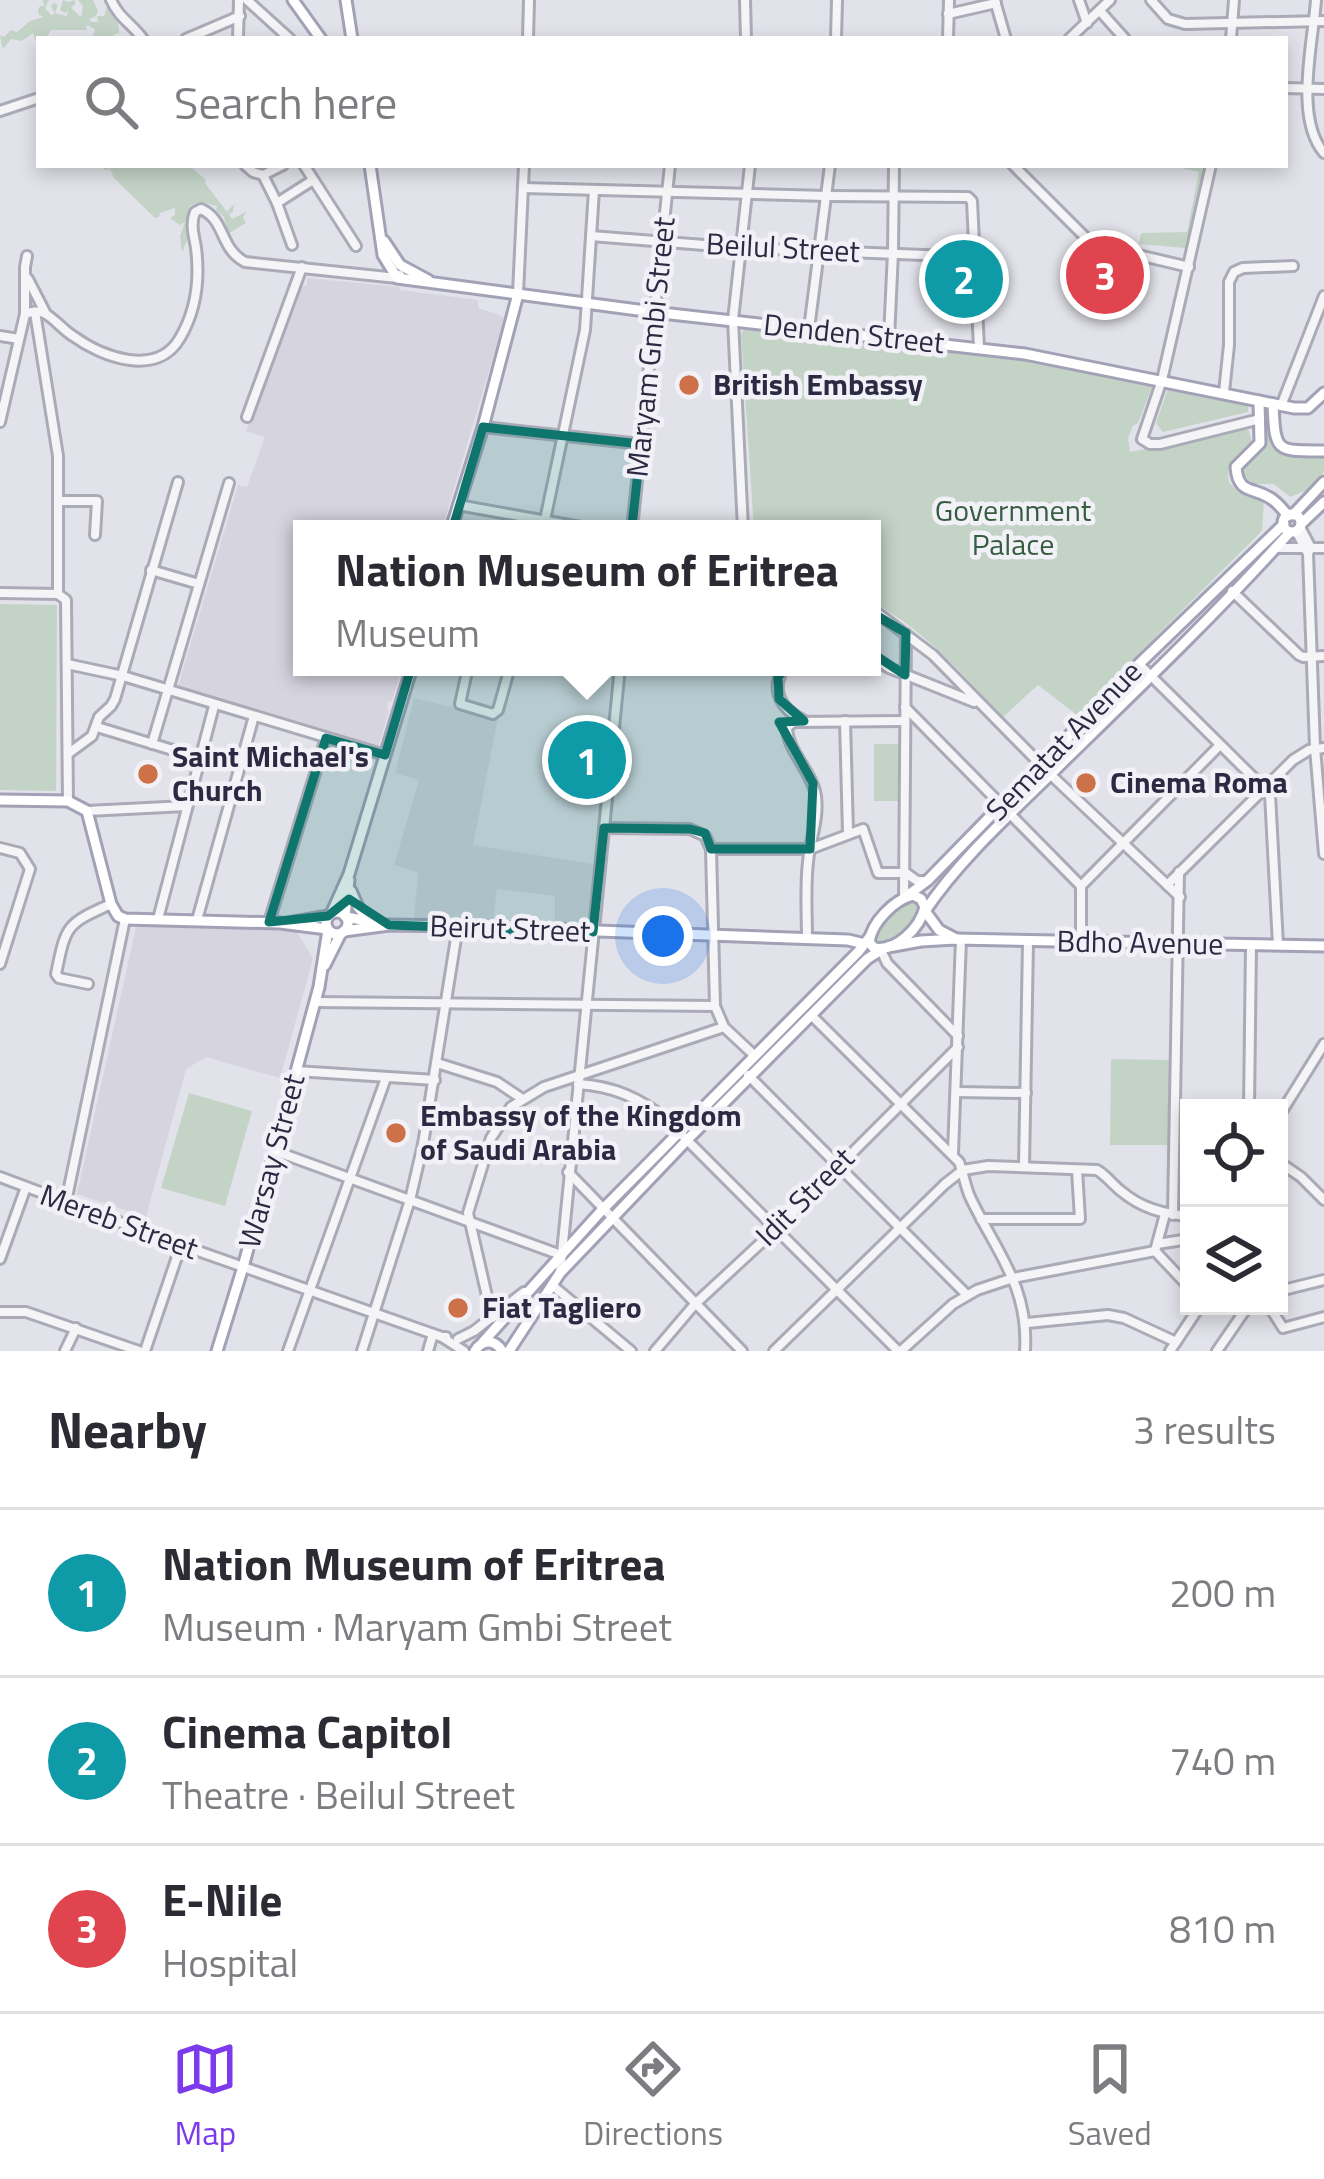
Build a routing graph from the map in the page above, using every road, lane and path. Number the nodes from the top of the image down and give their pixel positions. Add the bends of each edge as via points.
1 (111, 0) edge
2 (243, 0) edge
3 (293, 0) edge
4 (346, 0) edge
5 (529, 0) edge
6 (745, 0) edge
7 (837, 0) edge
8 (949, 0) edge
9 (1079, 0) edge
10 (1110, 0) edge
11 (1151, 0) edge
12 (1234, 0) edge
13 (1316, 0) edge
14 (995, 2) edge
15 (1100, 11) junction
16 (948, 14) junction
17 (239, 16) junction
18 (1319, 21) edge
19 (1087, 23) junction
20 (1232, 24) junction
21 (140, 36) edge
22 (193, 36) edge
23 (238, 36) edge
24 (286, 36) edge
25 (318, 36) edge
26 (352, 36) edge
27 (528, 36) edge
28 (746, 36) edge
29 (836, 36) edge
30 (948, 36) edge
31 (1005, 36) edge
32 (1073, 36) edge
33 (1122, 36) edge
34 (1231, 36) edge
35 (1288, 88) edge
36 (1307, 88) junction
37 (1324, 88) edge
38 (36, 99) edge
39 (0, 111) edge
40 (1324, 153) edge
41 (248, 168) edge
42 (278, 168) edge
43 (306, 168) edge
44 (370, 168) edge
45 (524, 168) edge
46 (670, 168) edge
47 (750, 168) edge
48 (830, 168) edge
49 (894, 168) edge
50 (1016, 168) edge
51 (1210, 168) edge
52 (263, 175) junction
53 (313, 180) junction
54 (524, 188) junction
55 (594, 190) junction
56 (668, 191) junction
57 (748, 194) junction
58 (827, 196) junction
59 (893, 198) junction
60 (277, 203) junction
61 (591, 236) junction
62 (661, 241) junction
63 (292, 244) dead end
64 (356, 246) dead end
65 (742, 248) junction
66 (820, 250) junction
67 (893, 252) junction
68 (27, 256) dead end
69 (976, 257) junction
70 (1293, 266) dead end
71 (25, 267) junction
72 (302, 267) junction
73 (1189, 267) junction
74 (395, 270) junction
75 (487, 290) junction
76 (518, 294) junction
77 (1324, 296) edge
78 (587, 304) junction
79 (653, 312) junction
80 (30, 313) junction
81 (47, 315) junction
82 (733, 320) junction
83 (512, 322) junction
84 (809, 329) junction
85 (0, 336) edge
86 (889, 338) junction
87 (19, 339) junction
88 (979, 348) junction
89 (1162, 380) junction
90 (1224, 392) junction
91 (1324, 393) edge
92 (3, 396) edge
93 (1259, 400) junction
94 (1277, 405) junction
95 (1308, 408) junction
96 (1324, 408) edge
97 (248, 417) dead end
98 (1260, 419) junction
99 (0, 422) edge
100 (483, 427) junction
101 (563, 435) junction
102 (641, 443) junction
103 (1324, 451) edge
104 (178, 482) dead end
105 (1324, 482) edge
106 (229, 483) dead end
107 (58, 502) junction
108 (1324, 502) edge
109 (458, 505) junction
110 (523, 516) junction
111 (454, 520) edge
112 (522, 520) edge
113 (537, 520) edge
114 (552, 520) edge
115 (633, 520) edge
116 (743, 520) edge
117 (1293, 524) junction
118 (95, 535) dead end
119 (1276, 548) junction
120 (1324, 548) edge
121 (1308, 550) junction
122 (151, 570) junction
123 (1224, 583) junction
124 (199, 584) junction
125 (0, 593) edge
126 (1233, 593) junction
127 (58, 594) junction
128 (881, 616) edge
129 (906, 633) junction
130 (1319, 656) edge
131 (881, 662) edge
132 (67, 664) junction
133 (1138, 664) junction
134 (905, 675) junction
135 (123, 676) junction
136 (409, 676) edge
137 (466, 676) edge
138 (507, 676) edge
139 (619, 676) edge
140 (779, 676) edge
141 (1151, 676) junction
142 (167, 691) junction
143 (980, 704) junction
144 (214, 705) junction
145 (904, 706) junction
146 (254, 716) junction
147 (804, 721) junction
148 (844, 721) junction
149 (904, 721) junction
150 (97, 728) junction
151 (326, 738) junction
152 (152, 744) junction
153 (1220, 745) junction
154 (1320, 748) edge
155 (68, 754) junction
156 (385, 755) junction
157 (199, 758) junction
158 (1042, 765) junction
159 (1051, 775) junction
160 (1267, 788) junction
161 (0, 800) edge
162 (68, 801) junction
163 (186, 806) junction
164 (1006, 810) junction
165 (87, 811) junction
166 (604, 828) junction
167 (848, 833) junction
168 (1123, 844) junction
169 (0, 848) edge
170 (711, 849) junction
171 (810, 849) junction
172 (1324, 854) edge
173 (1180, 872) junction
174 (906, 873) junction
175 (349, 880) junction
176 (927, 881) junction
177 (1167, 885) junction
178 (1081, 886) junction
179 (1180, 897) junction
180 (904, 898) junction
181 (111, 904) junction
182 (925, 911) junction
183 (330, 915) junction
184 (345, 917) junction
185 (125, 919) junction
186 (158, 919) junction
187 (197, 920) junction
188 (370, 921) junction
189 (268, 922) junction
190 (289, 923) junction
191 (389, 925) junction
192 (458, 926) junction
193 (327, 929) junction
194 (343, 932) junction
195 (592, 932) junction
196 (712, 936) junction
197 (807, 939) junction
198 (958, 939) junction
199 (1028, 942) junction
200 (1081, 942) junction
201 (875, 943) junction
202 (1179, 944) junction
203 (1251, 945) junction
204 (1278, 945) junction
205 (1324, 946) edge
206 (0, 964) edge
207 (323, 970) junction
208 (88, 984) dead end
209 (315, 1002) junction
210 (447, 1005) junction
211 (586, 1006) junction
212 (715, 1006) junction
213 (808, 1011) junction
214 (724, 1027) junction
215 (958, 1041) junction
216 (1324, 1044) edge
217 (755, 1056) junction
218 (1320, 1060) edge
219 (437, 1064) junction
220 (296, 1071) junction
221 (746, 1073) junction
222 (386, 1078) junction
223 (434, 1080) junction
224 (578, 1080) junction
225 (956, 1092) junction
226 (1026, 1093) junction
227 (521, 1098) junction
228 (1249, 1099) edge
229 (899, 1103) junction
230 (1288, 1104) edge
231 (683, 1135) junction
232 (1174, 1149) junction
233 (1180, 1149) edge
234 (275, 1151) junction
235 (953, 1155) junction
236 (837, 1165) junction
237 (1024, 1167) junction
238 (1288, 1168) edge
239 (963, 1170) junction
240 (1077, 1170) junction
241 (568, 1172) junction
242 (0, 1177) edge
243 (351, 1177) junction
244 (26, 1187) junction
245 (410, 1200) junction
246 (1324, 1200) edge
247 (66, 1202) junction
248 (602, 1210) junction
249 (1169, 1215) junction
250 (1180, 1216) edge
251 (612, 1219) junction
252 (981, 1219) junction
253 (468, 1222) junction
254 (902, 1227) junction
255 (777, 1228) junction
256 (1180, 1241) edge
257 (181, 1245) junction
258 (1156, 1247) junction
259 (561, 1256) junction
260 (0, 1259) edge
261 (243, 1267) junction
262 (560, 1273) junction
263 (1180, 1276) edge
264 (1013, 1278) junction
265 (1324, 1280) edge
266 (534, 1284) junction
267 (552, 1285) junction
268 (1288, 1289) edge
269 (310, 1290) junction
270 (838, 1290) junction
271 (967, 1295) junction
272 (695, 1304) junction
273 (0, 1312) edge
274 (375, 1312) junction
275 (1194, 1315) edge
276 (1242, 1315) edge
277 (1275, 1315) edge
278 (1324, 1317) edge
279 (492, 1318) junction
280 (1027, 1323) junction
281 (76, 1328) junction
282 (438, 1335) junction
283 (458, 1339) junction
284 (479, 1347) edge
285 (1173, 1347) edge
286 (64, 1351) edge
287 (142, 1351) edge
288 (217, 1351) edge
289 (288, 1351) edge
290 (362, 1351) edge
291 (428, 1351) edge
292 (464, 1351) edge
293 (506, 1351) edge
294 (632, 1351) edge
295 (656, 1351) edge
296 (742, 1351) edge
297 (774, 1351) edge
298 (899, 1351) edge
299 (1025, 1351) edge
300 (1217, 1351) edge

1 - 21 street
2 - 17 street
2 - 24 street
3 - 25 main road
4 - 26 main road
5 - 27 street
6 - 28 street
7 - 29 street
8 - 16 street
9 - 19 street
10 - 15 street
11 - 20 street via 1176,23
12 - 20 street
13 - 18 street
14 - 16 street
14 - 31 street
15 - 19 street
15 - 33 street
16 - 30 street
17 - 22 street
17 - 23 street
18 - 20 street
18 - 36 street
19 - 32 street
20 - 34 street
35 - 36 street
36 - 37 street
36 - 40 street via 1314,140
38 - 39 street
41 - 52 street
42 - 52 street
43 - 53 street
44 - 74 main road
45 - 54 street
46 - 56 street, Maryam Gmbi Street
47 - 57 street
48 - 58 street
49 - 59 street
50 - 73 street via 1092,244
51 - 73 street
52 - 60 street
53 - 60 street
53 - 64 street
54 - 55 street
54 - 76 street
55 - 56 street
55 - 61 street
56 - 57 street
56 - 62 street, Maryam Gmbi Street
57 - 58 street
57 - 65 street
58 - 59 street
58 - 66 street
59 - 67 street
59 - 69 street via 970,198
60 - 63 street
61 - 62 street, Beilul Street
61 - 78 street
62 - 65 street, Beilul Street
62 - 79 street, Maryam Gmbi Street
65 - 66 street, Beilul Street
65 - 82 street
66 - 67 street, Beilul Street
66 - 84 street
67 - 69 street, Beilul Street
67 - 86 street
68 - 71 street
69 - 88 street
70 - 90 street via 1234,272
71 - 80 street
71 - 81 street
72 - 74 street, Denden Street
72 - 81 street, Denden Street via 237,258 214,216 198,210 195,304 172,350 151,360 110,356
72 - 97 street
73 - 89 street
74 - 75 main road, Denden Street
75 - 76 main road, Denden Street
75 - 83 main road
76 - 78 main road, Denden Street
76 - 83 main road
77 - 94 street
78 - 79 main road, Denden Street
78 - 101 street
79 - 82 main road, Denden Street
79 - 102 street, Maryam Gmbi Street
80 - 81 street, Denden Street
80 - 87 street
80 - 107 street via 58,456
82 - 84 main road, Denden Street
82 - 116 street
83 - 100 main road
84 - 86 main road, Denden Street
85 - 87 street
86 - 88 main road, Denden Street
87 - 92 street
88 - 89 main road, Denden Street
89 - 90 main road, Denden Street
89 - 98 street via 1144,442
90 - 93 main road, Denden Street
91 - 95 main road
92 - 99 street
93 - 94 main road, Denden Street
93 - 98 main road
94 - 95 main road, Denden Street
94 - 103 main road via 1280,446
95 - 96 street
98 - 117 main road via 1260,443 1236,467 1237,478 1276,502
100 - 101 street
100 - 109 main road
101 - 102 street
101 - 114 street
102 - 115 street, Maryam Gmbi Street
104 - 122 street
105 - 117 main road, Sematat Avenue
106 - 124 street
107 - 118 street via 97,501
107 - 127 street
108 - 117 main road, Sematat Avenue
109 - 110 street
109 - 111 main road
110 - 112 street
110 - 113 street
117 - 119 main road, Sematat Avenue
117 - 121 street
117 - 123 main road, Sematat Avenue
119 - 121 street
119 - 126 main road, Sematat Avenue
120 - 121 street
121 - 130 street
122 - 124 street
122 - 135 street
123 - 126 street
123 - 133 main road, Sematat Avenue
124 - 142 street
125 - 127 street
126 - 130 street via 1299,655
126 - 141 main road, Sematat Avenue
127 - 132 street via 66,601
128 - 129 street
129 - 134 street
129 - 143 street
130 - 154 street
131 - 134 street
132 - 135 street
132 - 155 street
133 - 141 street
133 - 158 main road, Sematat Avenue
134 - 143 street
134 - 145 street
135 - 142 street
135 - 150 street
136 - 156 main road
137 - 138 street via 460,704 493,714
139 - 166 street
140 - 147 street via 779,699
141 - 153 street
141 - 159 main road, Sematat Avenue
142 - 144 street
142 - 152 street
143 - 158 street
144 - 146 street
144 - 157 street
145 - 149 street
145 - 164 street
146 - 151 street
146 - 187 street
147 - 148 street
147 - 171 street via 786,731 816,799
148 - 149 street
148 - 167 street
149 - 174 street
150 - 152 street
150 - 155 street
151 - 156 street
151 - 189 street
152 - 157 street
153 - 160 street
153 - 168 street
154 - 160 street via 1302,753
154 - 172 street
155 - 162 street
156 - 175 main road
157 - 163 street
158 - 159 street
158 - 164 main road, Sematat Avenue
159 - 164 main road, Sematat Avenue
159 - 168 street
160 - 173 street
160 - 204 street
161 - 162 main road
162 - 165 main road
163 - 165 street
163 - 186 street
164 - 176 main road, Sematat Avenue
164 - 178 street
164 - 182 main road, Sematat Avenue
165 - 181 main road
166 - 170 street via 690,829
166 - 195 street
167 - 171 street
167 - 174 street via 866,832 878,873
168 - 177 street
168 - 178 street
169 - 206 street via 20,853 30,869
170 - 171 street
170 - 196 street
171 - 197 street
173 - 177 street
173 - 179 street
174 - 176 street
174 - 180 street
175 - 183 main road
175 - 184 main road
175 - 188 main road
176 - 180 main road, Sematat Avenue
177 - 179 street
178 - 200 street
179 - 202 street
180 - 182 main road via 920,898
180 - 201 main road, Sematat Avenue via 884,915
181 - 185 main road
181 - 208 street via 66,934 56,974
182 - 198 main road
182 - 201 main road, Sematat Avenue via 909,934
183 - 184 main road
183 - 190 main road
183 - 193 main road
184 - 188 main road
184 - 194 main road
185 - 186 main road
185 - 247 street
186 - 187 main road
187 - 189 main road
188 - 191 main road
189 - 190 main road
190 - 193 main road
191 - 192 main road, Beirut Street
191 - 194 main road
192 - 195 main road, Beirut Street
192 - 210 street
193 - 194 main road
193 - 207 main road, Warsay Street
194 - 207 main road, Warsay Street
195 - 196 main road, Beirut Street
195 - 211 street
196 - 197 main road, Beirut Street
196 - 212 street
197 - 201 main road, Beirut Street
198 - 199 main road, Bdho Avenue
198 - 201 main road, Bdho Avenue
198 - 215 street
199 - 200 main road, Bdho Avenue
199 - 226 street
200 - 202 main road, Bdho Avenue
201 - 213 main road
201 - 213 main road
201 - 215 street
202 - 203 main road, Bdho Avenue
202 - 232 street
203 - 204 main road, Bdho Avenue
203 - 228 street
204 - 205 main road, Bdho Avenue
207 - 209 main road, Warsay Street
209 - 210 street
209 - 220 main road, Warsay Street
210 - 211 street
210 - 219 street
211 - 212 street
211 - 224 street
212 - 214 street
213 - 217 main road
213 - 221 main road
213 - 229 street
214 - 217 street
214 - 224 street
215 - 225 street
215 - 229 street, Idit Street
216 - 218 street
217 - 221 main road
218 - 230 street
219 - 223 street
219 - 227 street
220 - 222 street
220 - 234 main road, Warsay Street
221 - 231 main road
221 - 236 street
222 - 223 street
222 - 243 street
223 - 245 street
224 - 227 street
224 - 231 street via 638,1099
224 - 241 street
225 - 226 street
225 - 235 street
226 - 237 street
227 - 253 street via 491,1138
229 - 235 street
229 - 236 street, Idit Street
231 - 248 main road
231 - 251 main road
231 - 255 street
232 - 233 street
232 - 249 street
234 - 243 street
234 - 261 main road, Warsay Street
235 - 239 street
236 - 254 street
236 - 255 street, Idit Street
237 - 239 street
237 - 240 street
238 - 246 street
239 - 252 street
239 - 254 street
240 - 249 street via 1097,1170 1133,1201
240 - 252 street via 1080,1219
241 - 248 street
241 - 259 street
242 - 244 street, Mereb Street
243 - 245 street
243 - 269 street
244 - 247 street, Mereb Street
244 - 260 street
245 - 253 street
245 - 274 street
247 - 257 street, Mereb Street
248 - 251 street
248 - 259 main road
249 - 250 street
249 - 258 street
251 - 262 main road
251 - 272 street
252 - 264 street
253 - 259 street
253 - 279 street
254 - 270 street
254 - 271 street
255 - 270 street
255 - 272 street, Idit Street
256 - 258 street
257 - 261 street, Mereb Street
257 - 287 street
258 - 263 street
258 - 264 street
259 - 262 street
259 - 266 main road
261 - 269 street, Mereb Street
261 - 288 main road, Warsay Street
262 - 267 main road
264 - 271 street
264 - 280 street
265 - 268 street
266 - 279 street
266 - 284 main road
267 - 293 main road
267 - 294 street
269 - 274 street, Mereb Street
269 - 289 street
270 - 297 street
270 - 298 street
271 - 298 street
272 - 295 street, Idit Street
272 - 296 street
273 - 281 street
274 - 282 street, Mereb Street
274 - 290 street
275 - 285 street
276 - 300 street
277 - 278 street via 1283,1328
279 - 283 street
280 - 285 street via 1124,1318
280 - 299 street
281 - 286 street
281 - 287 street
282 - 283 street
282 - 291 street
282 - 292 street
283 - 284 street
284 - 293 main road via 493,1342

